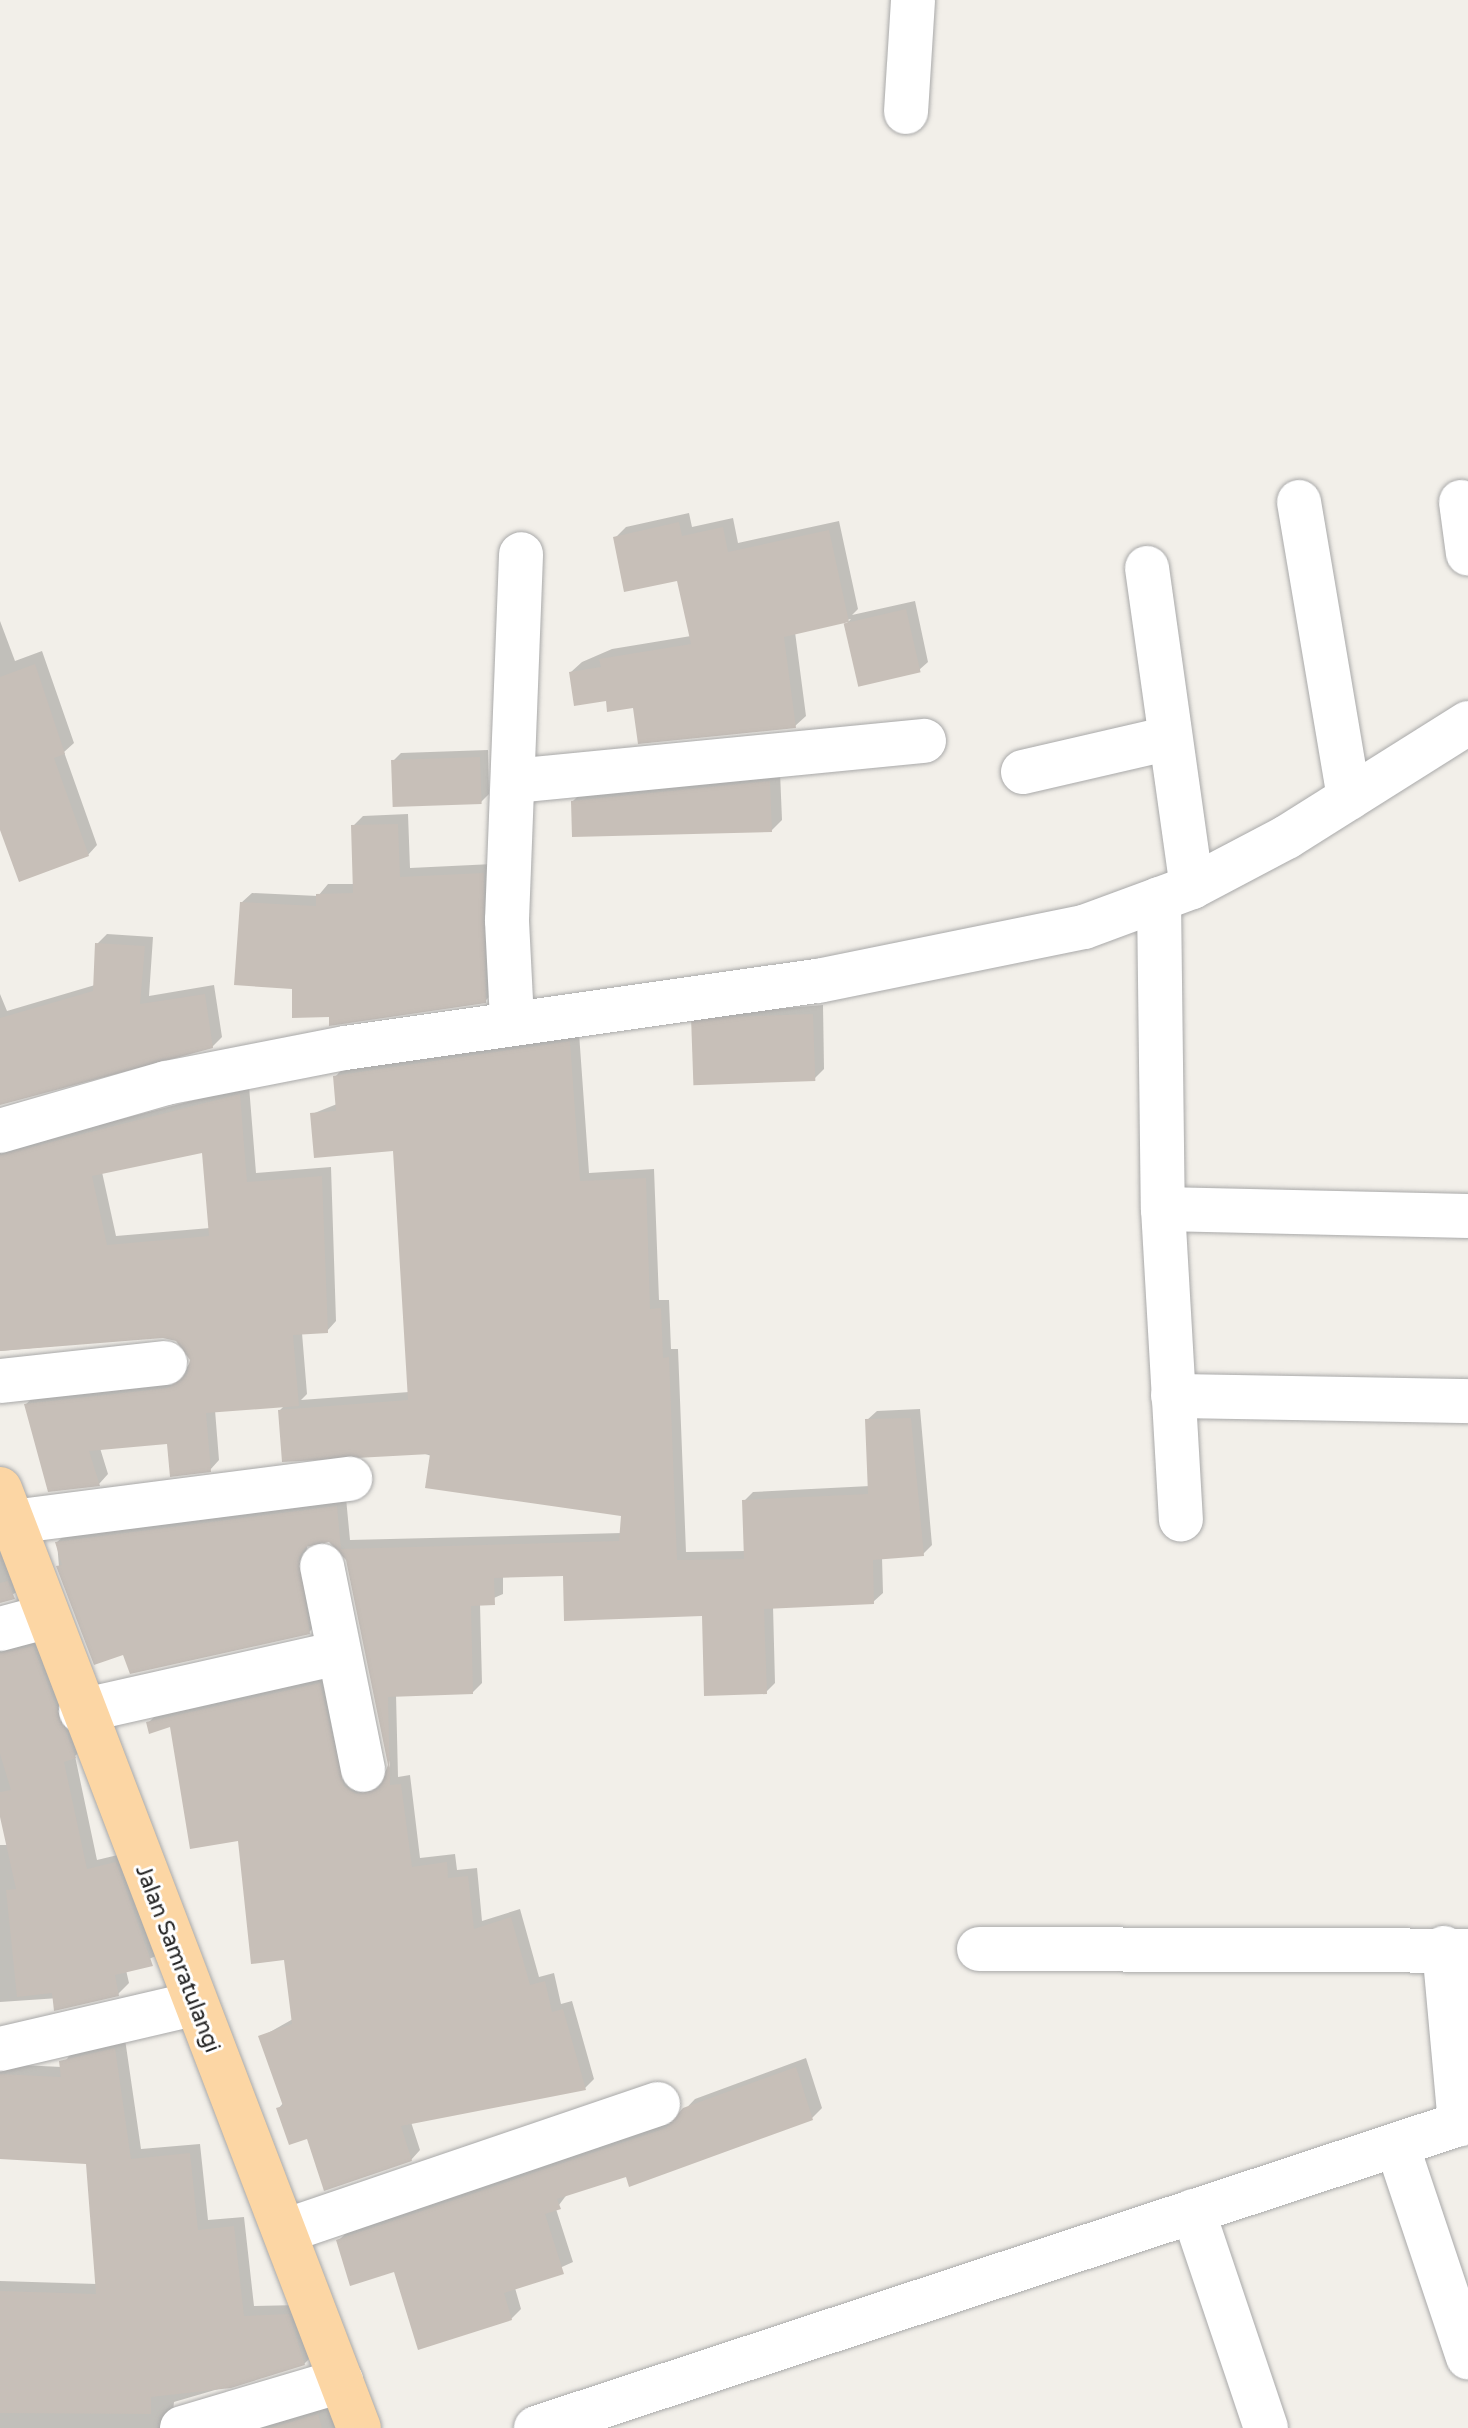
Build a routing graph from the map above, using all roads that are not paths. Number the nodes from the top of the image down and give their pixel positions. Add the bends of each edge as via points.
1 (913, 0) edge
2 (906, 112) dead end
3 (1299, 502) dead end
4 (1461, 502) dead end
5 (521, 554) dead end
6 (1468, 554) edge
7 (1147, 568) dead end
8 (1468, 723) edge
9 (1170, 738) junction
10 (924, 741) dead end
11 (1023, 772) dead end
12 (514, 781) junction
13 (1349, 798) junction
14 (1175, 893) junction
15 (512, 1020) junction
16 (0, 1131) edge
17 (1163, 1209) junction
18 (1468, 1216) edge
19 (165, 1363) dead end
20 (0, 1381) edge
21 (1173, 1396) junction
22 (1468, 1401) edge
23 (350, 1479) dead end
24 (6, 1505) edge
25 (1181, 1519) dead end
26 (322, 1566) dead end
27 (45, 1617) junction
28 (0, 1629) edge
29 (339, 1653) junction
30 (81, 1711) junction
31 (363, 1770) dead end
32 (979, 1949) dead end
33 (1456, 1950) edge
34 (193, 2004) junction
35 (0, 2049) edge
36 (658, 2104) dead end
37 (1464, 2122) edge
38 (1397, 2145) junction
39 (1193, 2211) junction
40 (285, 2231) junction
41 (1468, 2357) edge
42 (341, 2381) junction
43 (182, 2428) edge
44 (359, 2428) edge
45 (536, 2428) edge
46 (1266, 2428) edge

1 - 2 street
3 - 13 street
4 - 6 street
5 - 12 street
7 - 9 street
8 - 13 street
9 - 11 street
9 - 14 street
10 - 12 street
12 - 15 street via 507,920
13 - 14 street
14 - 15 street via 1022,942 818,981
14 - 17 street
15 - 16 street via 166,1083
17 - 18 street
17 - 21 street
19 - 20 street
21 - 22 street
21 - 25 street
23 - 24 street
24 - 27 main road, Jalan Samratulangi
26 - 29 street
27 - 28 street
27 - 30 main road, Jalan Samratulangi
29 - 30 street
29 - 31 street
30 - 34 main road, Jalan Samratulangi
32 - 33 street
33 - 37 street
34 - 35 street
34 - 40 main road, Jalan Samratulangi
36 - 40 street
37 - 38 street
38 - 39 street
38 - 41 street
39 - 45 street
39 - 46 street
40 - 42 main road, Jalan Samratulangi
42 - 43 street
42 - 44 main road, Jalan Samratulangi

